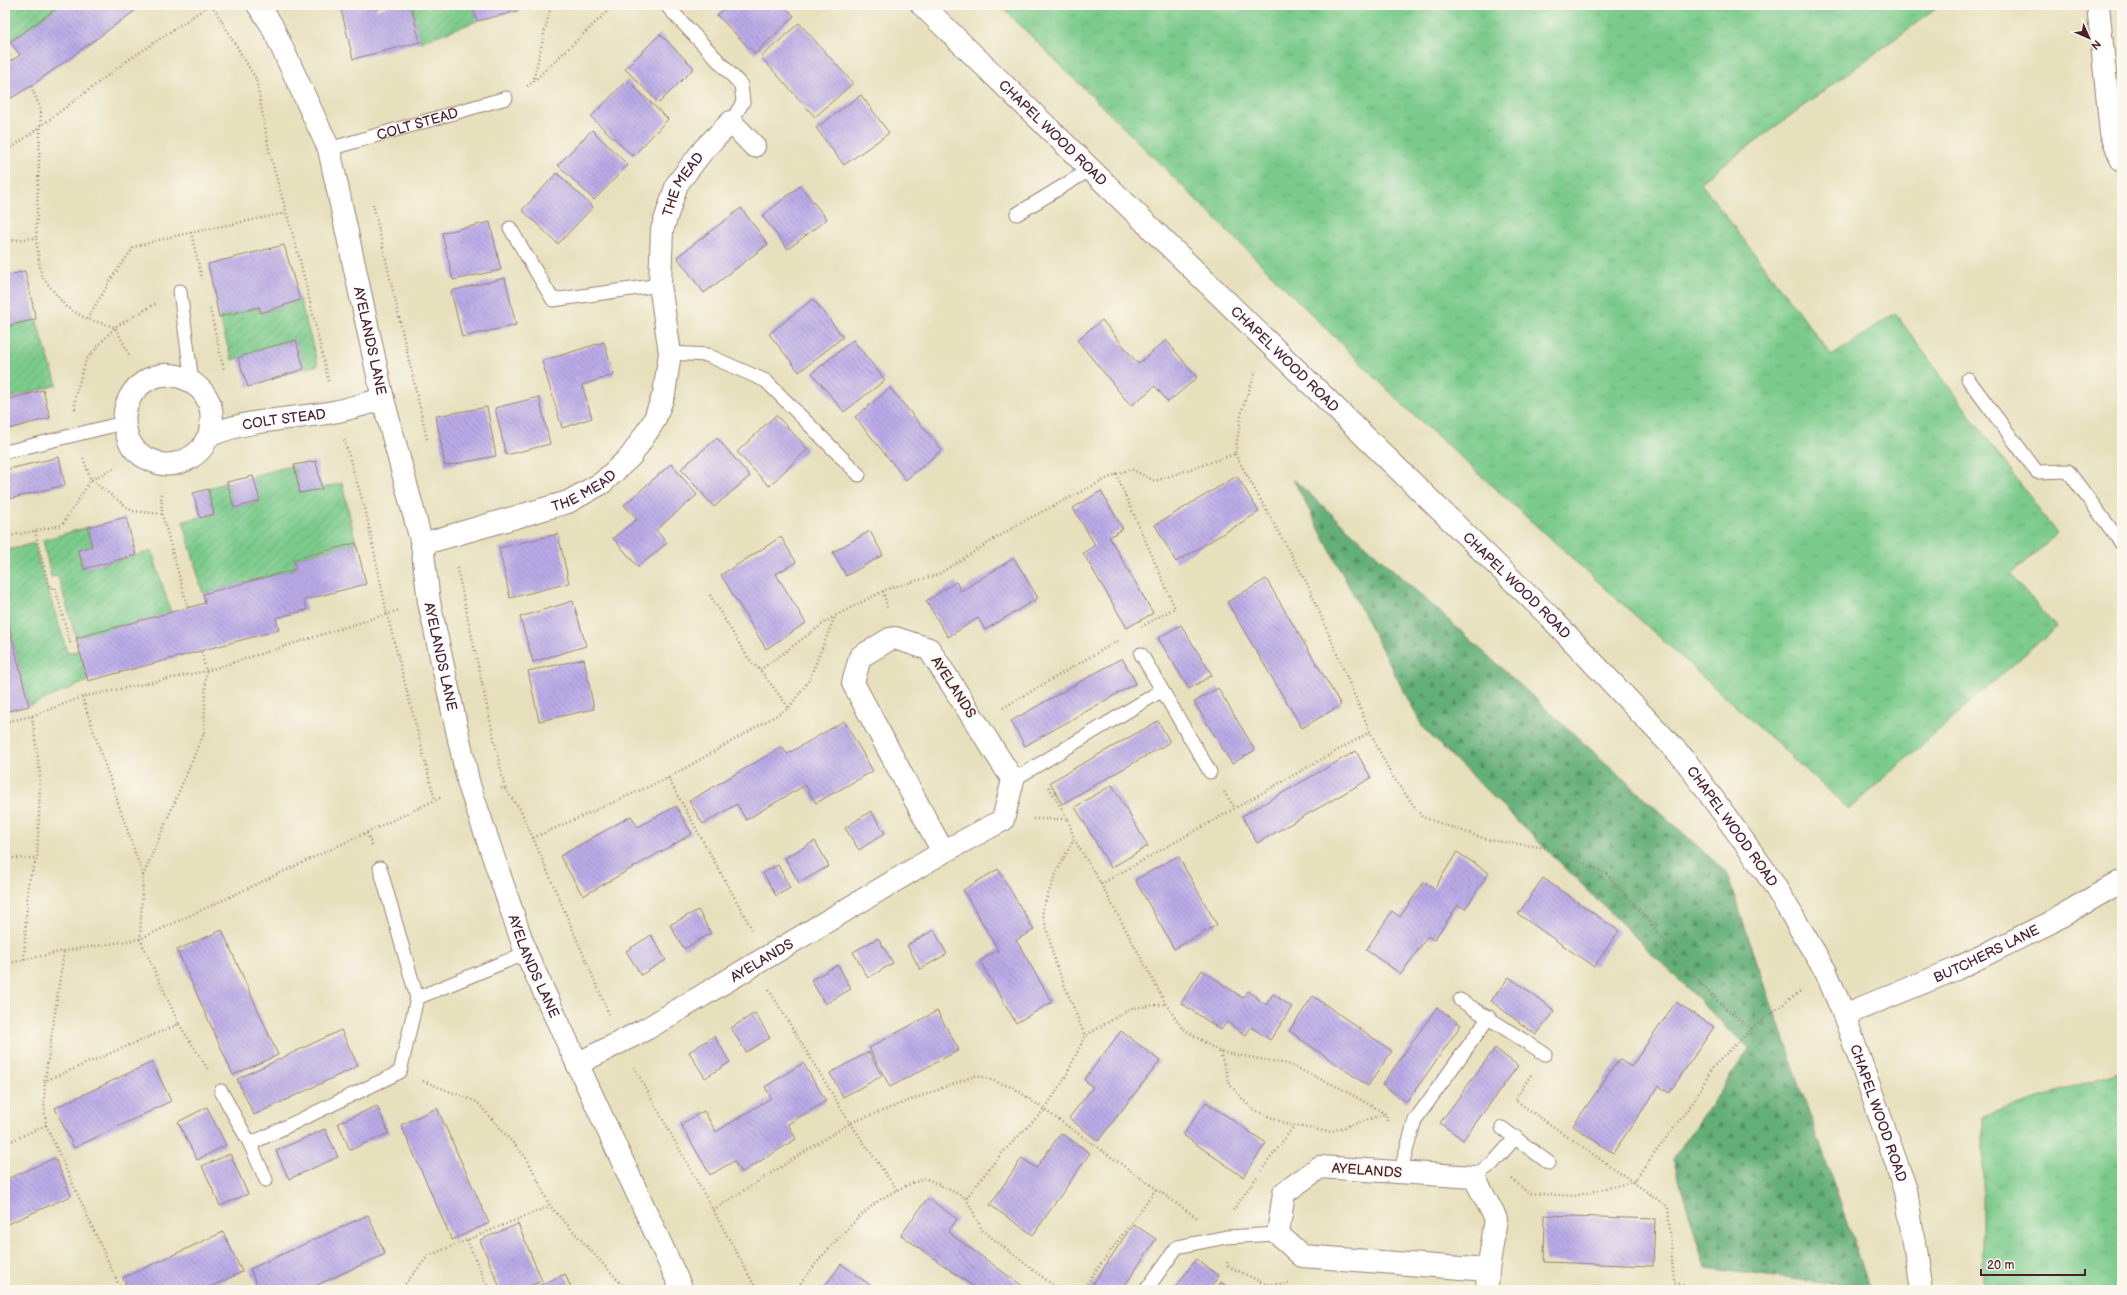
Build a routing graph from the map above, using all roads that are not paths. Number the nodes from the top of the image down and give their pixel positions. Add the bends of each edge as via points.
1 (258, 5) edge
2 (666, 5) edge
3 (922, 5) edge
4 (2098, 5) edge
5 (506, 98) road end
6 (731, 122) junction
7 (754, 146) dead end
8 (329, 149) junction
9 (2122, 161) edge
10 (1091, 169) junction
11 (1017, 214) dead end
12 (510, 228) dead end
13 (660, 285) junction
14 (180, 291) dead end
15 (670, 353) junction
16 (1968, 379) dead end
17 (192, 382) junction
18 (383, 399) junction
19 (123, 423) junction
20 (209, 436) junction
21 (5, 452) edge
22 (860, 476) dead end
23 (422, 544) junction
24 (2122, 544) edge
25 (1141, 654) dead end
26 (1161, 691) junction
27 (1210, 772) dead end
28 (1013, 780) junction
29 (943, 852) junction
30 (380, 868) dead end
31 (2122, 881) edge
32 (526, 953) junction
33 (417, 998) junction
34 (1460, 1000) dead end
35 (1844, 1014) junction
36 (1489, 1016) junction
37 (1545, 1054) road end
38 (577, 1064) junction
39 (222, 1091) road end
40 (1502, 1128) dead end
41 (1516, 1137) junction
42 (250, 1144) junction
43 (1549, 1163) dead end
44 (1400, 1172) junction
45 (1474, 1177) junction
46 (266, 1180) dead end
47 (1278, 1234) junction
48 (1487, 1280) edge
49 (682, 1290) edge
50 (1146, 1290) edge
51 (1921, 1290) edge

1 - 8 street, AYELANDS LANE via 271,24
2 - 6 lane, THE MEAD via 741,85 743,102
3 - 10 street, CHAPEL WOOD ROAD
4 - 9 street via 2111,133
5 - 8 lane, COLT STEAD
6 - 7 street
6 - 13 street, THE MEAD via 705,148 677,184 662,230
8 - 18 street, AYELANDS LANE
10 - 11 lane
10 - 35 street, CHAPEL WOOD ROAD via 1549,616 1685,760 1770,878 1826,972
12 - 13 lane via 553,300
13 - 15 street, THE MEAD
14 - 17 lane
15 - 22 lane via 707,355 766,381
15 - 23 street, THE MEAD via 664,394 654,421 631,456 602,483 568,502
16 - 24 lane via 2037,472 2068,471
17 - 19 street via 173,375 158,375 143,382 132,392 124,408
17 - 20 street via 204,392 211,406 213,422
18 - 20 street, COLT STEAD via 335,412 238,426
18 - 23 street, AYELANDS LANE
19 - 20 street via 129,443 149,459 174,464 189,459 201,449
19 - 21 lane
23 - 32 street, AYELANDS LANE via 429,602 469,785
25 - 26 lane
26 - 27 lane
26 - 28 lane
28 - 29 street, AYELANDS via 1002,820
28 - 29 street, AYELANDS via 929,649 895,638 860,657 853,683
29 - 38 street, AYELANDS via 648,1028
30 - 33 lane
31 - 35 street, BUTCHERS LANE via 2049,923 1956,970
32 - 33 lane
32 - 38 street, AYELANDS LANE
33 - 42 lane via 400,1072
34 - 36 lane
35 - 51 street, CHAPEL WOOD ROAD via 1906,1190
36 - 37 lane
36 - 44 lane via 1415,1120
38 - 49 street, AYELANDS LANE
39 - 42 lane
40 - 41 lane
41 - 43 lane
41 - 45 lane via 1493,1163
42 - 46 lane
44 - 45 street, AYELANDS
44 - 47 street, AYELANDS via 1320,1166 1284,1193
45 - 48 street via 1496,1219
47 - 48 street via 1302,1256
47 - 50 lane via 1222,1238 1177,1247

